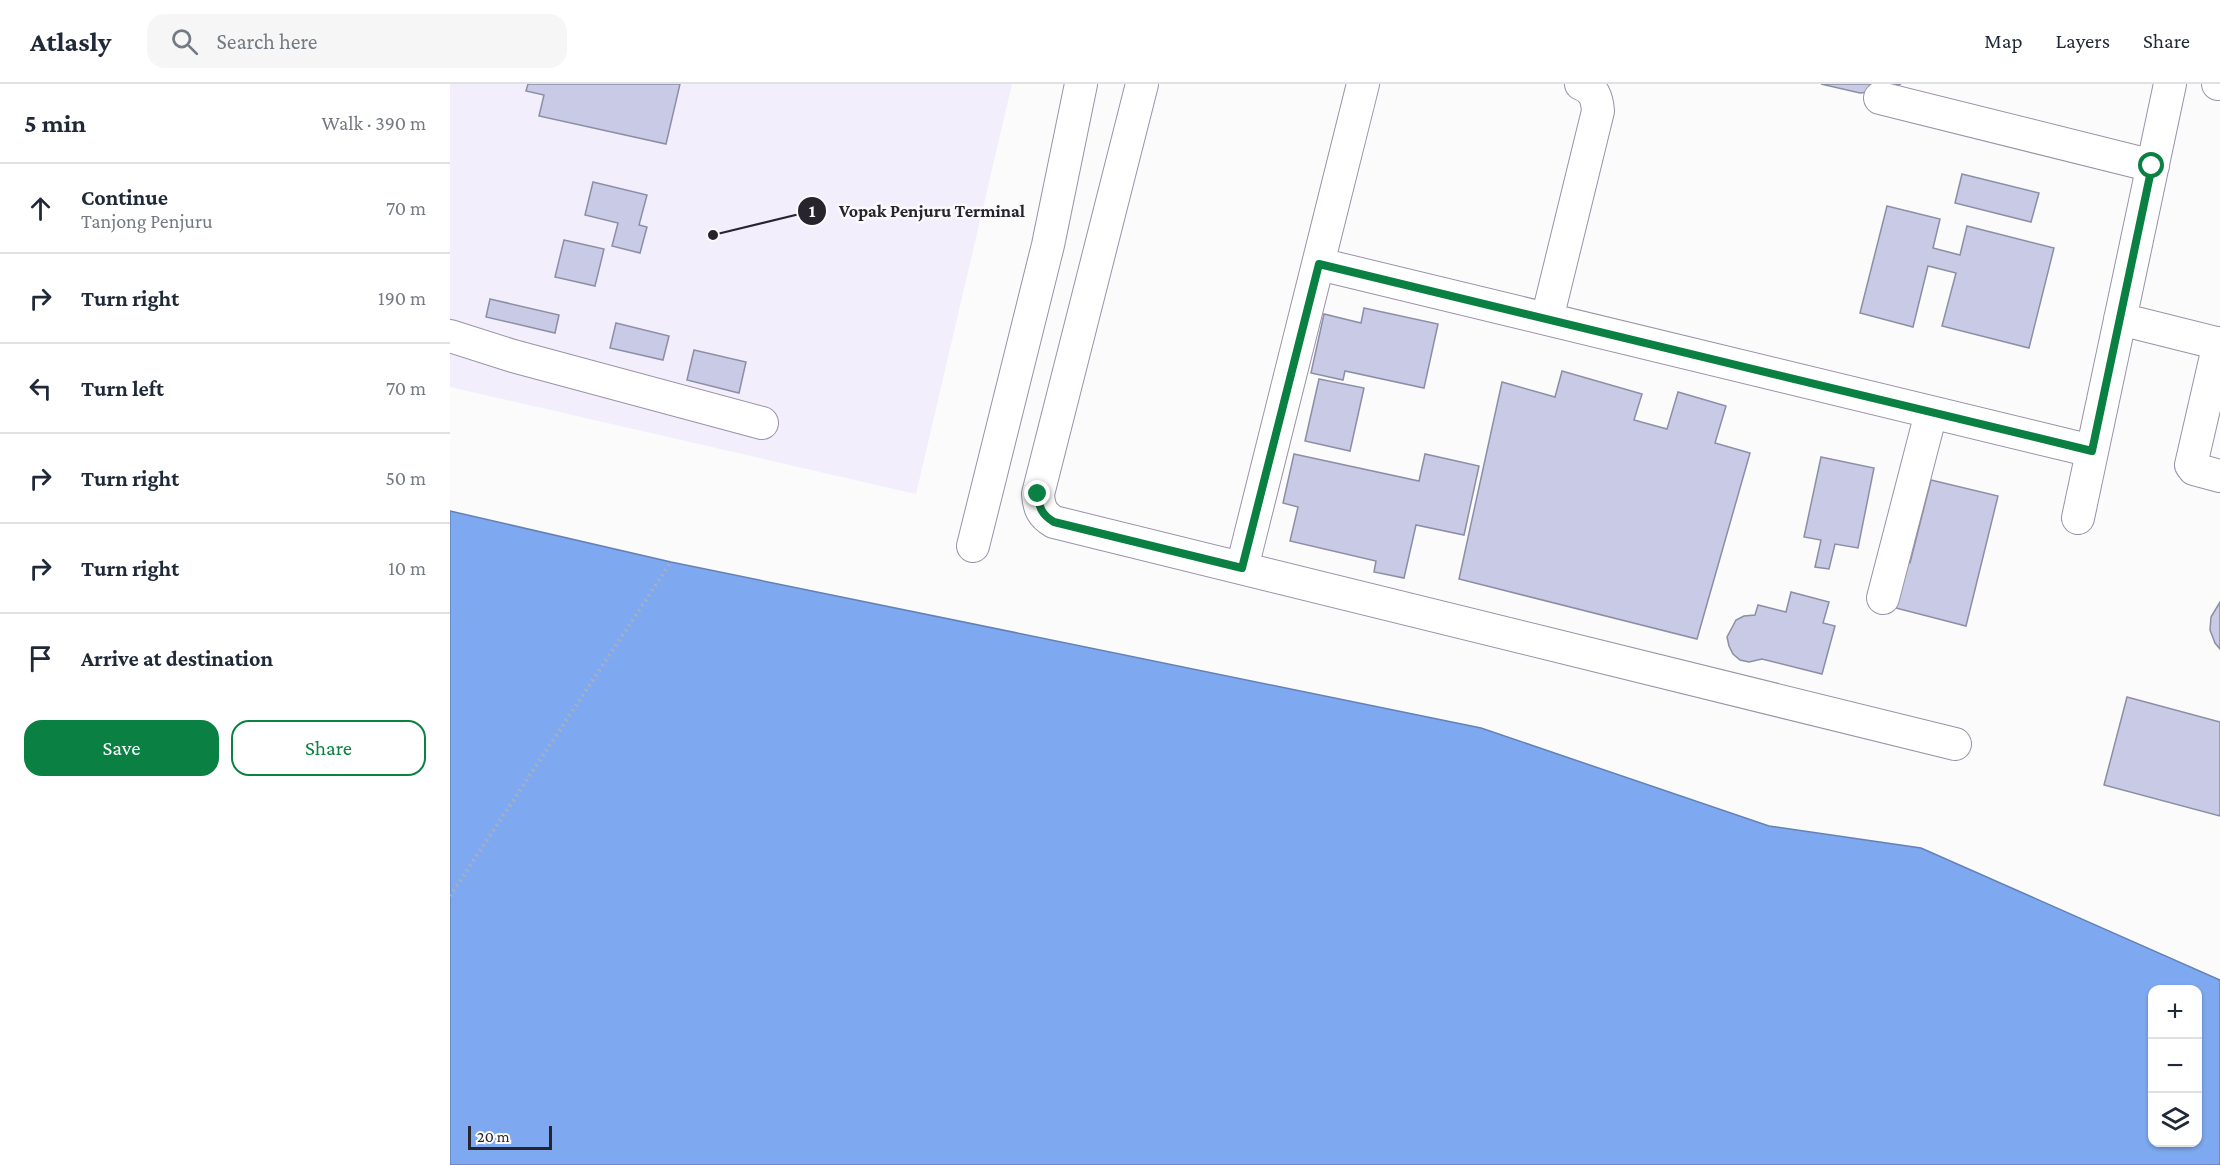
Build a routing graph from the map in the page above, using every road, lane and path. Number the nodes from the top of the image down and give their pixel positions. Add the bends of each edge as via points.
1 (1081, 84) edge
2 (1142, 84) edge
3 (1363, 84) edge
4 (1581, 84) edge
5 (2170, 84) edge
6 (1880, 98) dead end
7 (2152, 166) junction
8 (1319, 264) junction
9 (1547, 319) junction
10 (2120, 319) junction
11 (450, 336) edge
12 (2219, 344) edge
13 (2214, 389) edge
14 (1931, 413) junction
15 (762, 423) dead end
16 (2092, 451) junction
17 (2220, 476) edge
18 (2078, 518) dead end
19 (974, 546) dead end
20 (671, 562) dead end
21 (1242, 568) junction
22 (1883, 598) dead end
23 (1955, 744) dead end
24 (450, 896) edge

1 - 19 street via 1048,245
2 - 21 street via 1038,494 1039,507 1054,522
3 - 8 street
4 - 9 street via 1589,87 1597,98 1598,111
5 - 7 street
6 - 7 street
7 - 10 street
8 - 9 street
8 - 21 street
9 - 14 street
10 - 12 street
10 - 16 street
11 - 15 street
12 - 13 street
13 - 17 street via 2191,465 2193,469
14 - 16 street
14 - 22 street
16 - 18 street
20 - 24 path
21 - 23 street

